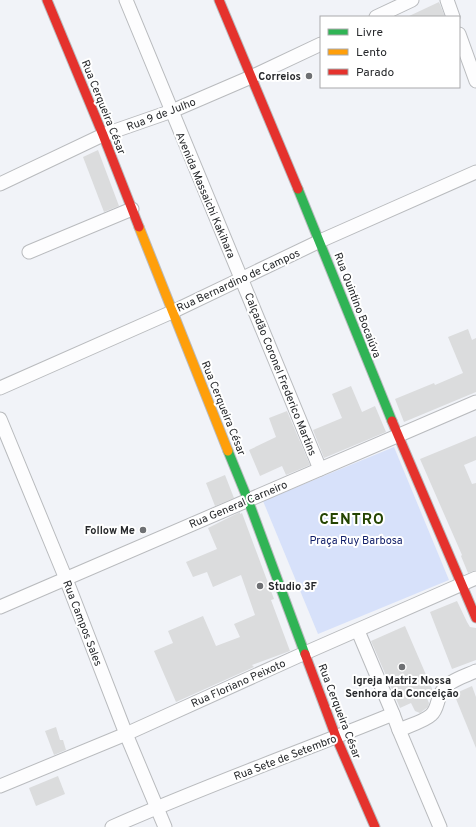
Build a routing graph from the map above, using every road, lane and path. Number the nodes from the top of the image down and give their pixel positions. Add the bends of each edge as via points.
1 (47, 0) edge
2 (126, 0) edge
3 (219, 0) edge
4 (412, 0) edge
5 (447, 0) edge
6 (378, 16) edge
7 (453, 16) edge
8 (460, 37) edge
9 (320, 44) edge
10 (251, 77) junction
11 (476, 81) edge
12 (172, 111) junction
13 (103, 135) junction
14 (476, 172) edge
15 (0, 184) edge
16 (132, 210) junction
17 (320, 241) junction
18 (29, 252) dead end
19 (241, 278) junction
20 (172, 312) junction
21 (0, 388) edge
22 (476, 402) edge
23 (0, 419) edge
24 (398, 435) junction
25 (320, 469) junction
26 (248, 500) junction
27 (476, 578) edge
28 (66, 579) junction
29 (461, 584) junction
30 (0, 607) edge
31 (476, 618) edge
32 (358, 631) junction
33 (305, 653) junction
34 (476, 671) edge
35 (393, 714) junction
36 (399, 730) junction
37 (126, 734) junction
38 (336, 737) junction
39 (0, 786) edge
40 (157, 807) junction
41 (112, 827) edge
42 (165, 827) edge
43 (375, 827) edge
44 (440, 827) edge

1 - 13 street, Rua Cerqueira César
2 - 12 street, Avenida Massaichi Kakihara
3 - 10 street, Rua Quintino Bocaiúva
4 - 6 street
5 - 7 street
8 - 11 street
9 - 10 street, Rua 9 de Julho
10 - 12 street, Rua 9 de Julho
10 - 17 street, Rua Quintino Bocaiúva
12 - 13 street, Rua 9 de Julho
12 - 19 street, Avenida Massaichi Kakihara
13 - 15 street, Rua 9 de Julho
13 - 16 street, Rua Cerqueira César
14 - 17 street, Rua Bernardino de Campos
16 - 18 street
16 - 20 street, Rua Cerqueira César
17 - 19 street, Rua Bernardino de Campos
17 - 24 street, Rua Quintino Bocaiúva
19 - 20 street, Rua Bernardino de Campos
19 - 25 street, Calçadão Coronel Frederico Martins
20 - 21 street, Rua Bernardino de Campos
20 - 26 street, Rua Cerqueira César
22 - 24 street, Rua General Carneiro
23 - 28 street, Rua Campos Sales
24 - 25 street, Rua General Carneiro
24 - 29 street, Rua Quintino Bocaiúva
25 - 26 street, Rua General Carneiro
26 - 28 street, Rua General Carneiro
26 - 33 street, Rua Cerqueira César
27 - 29 street, Rua Floriano Peixoto
28 - 30 street, Rua General Carneiro
28 - 37 street, Rua Campos Sales
29 - 31 street, Rua Quintino Bocaiúva
29 - 32 street, Rua Floriano Peixoto
32 - 33 street, Rua Floriano Peixoto
32 - 35 street
33 - 37 street, Rua Floriano Peixoto
33 - 38 street, Rua Cerqueira César
34 - 36 street via 446,685 430,716
35 - 36 street
35 - 38 street, Rua Sete de Setembro
36 - 44 street
37 - 39 street, Rua Floriano Peixoto
37 - 40 street, Rua Campos Sales
38 - 40 street, Rua Sete de Setembro
38 - 43 street, Rua Cerqueira César
40 - 41 street, Rua Sete de Setembro
40 - 42 street, Rua Campos Sales

